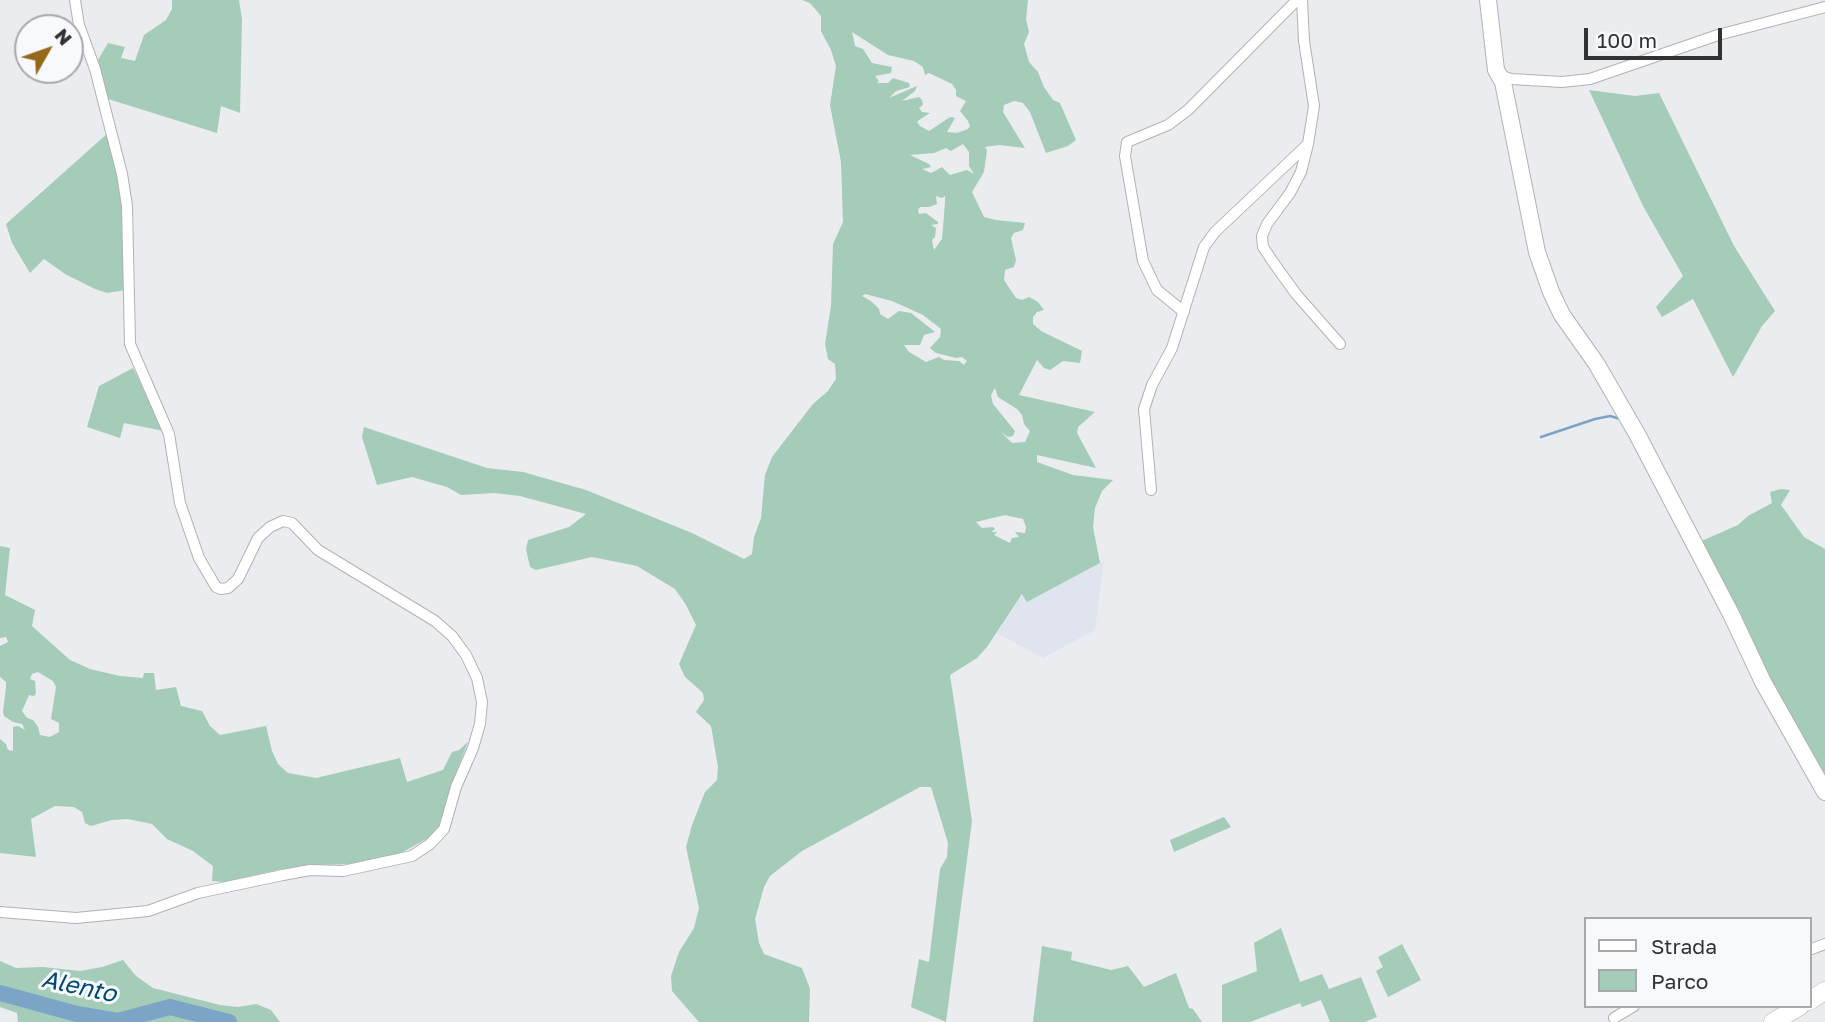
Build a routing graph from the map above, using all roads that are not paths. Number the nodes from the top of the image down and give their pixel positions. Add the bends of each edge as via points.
1 (75, 0) edge
2 (1299, 0) edge
3 (1488, 0) edge
4 (1825, 7) edge
5 (1499, 75) junction
6 (1308, 144) junction
7 (1184, 312) junction
8 (1339, 344) dead end
9 (1151, 490) dead end
10 (1825, 792) edge
11 (0, 912) edge
12 (1631, 1008) edge
13 (1797, 1008) edge
14 (1614, 1018) dead end
15 (1773, 1022) edge

1 - 11 street via 122,174 130,344 169,434 185,523 210,578 216,587 228,587 238,579 257,538 277,524 292,523 318,550 453,636 477,678 482,702 473,748 444,830 411,856 342,871 283,875 198,893 148,911 76,918
2 - 6 street via 1314,106
2 - 7 street via 1188,110 1168,125 1127,142 1125,156 1143,261 1157,290
3 - 5 street
4 - 5 street via 1718,35 1590,79 1562,82
5 - 10 street via 1537,252 1551,292 1635,431 1763,682
6 - 7 street via 1215,232 1205,247
6 - 8 street via 1301,172 1267,224 1263,247
7 - 9 street via 1144,408
12 - 14 street
13 - 15 main road

